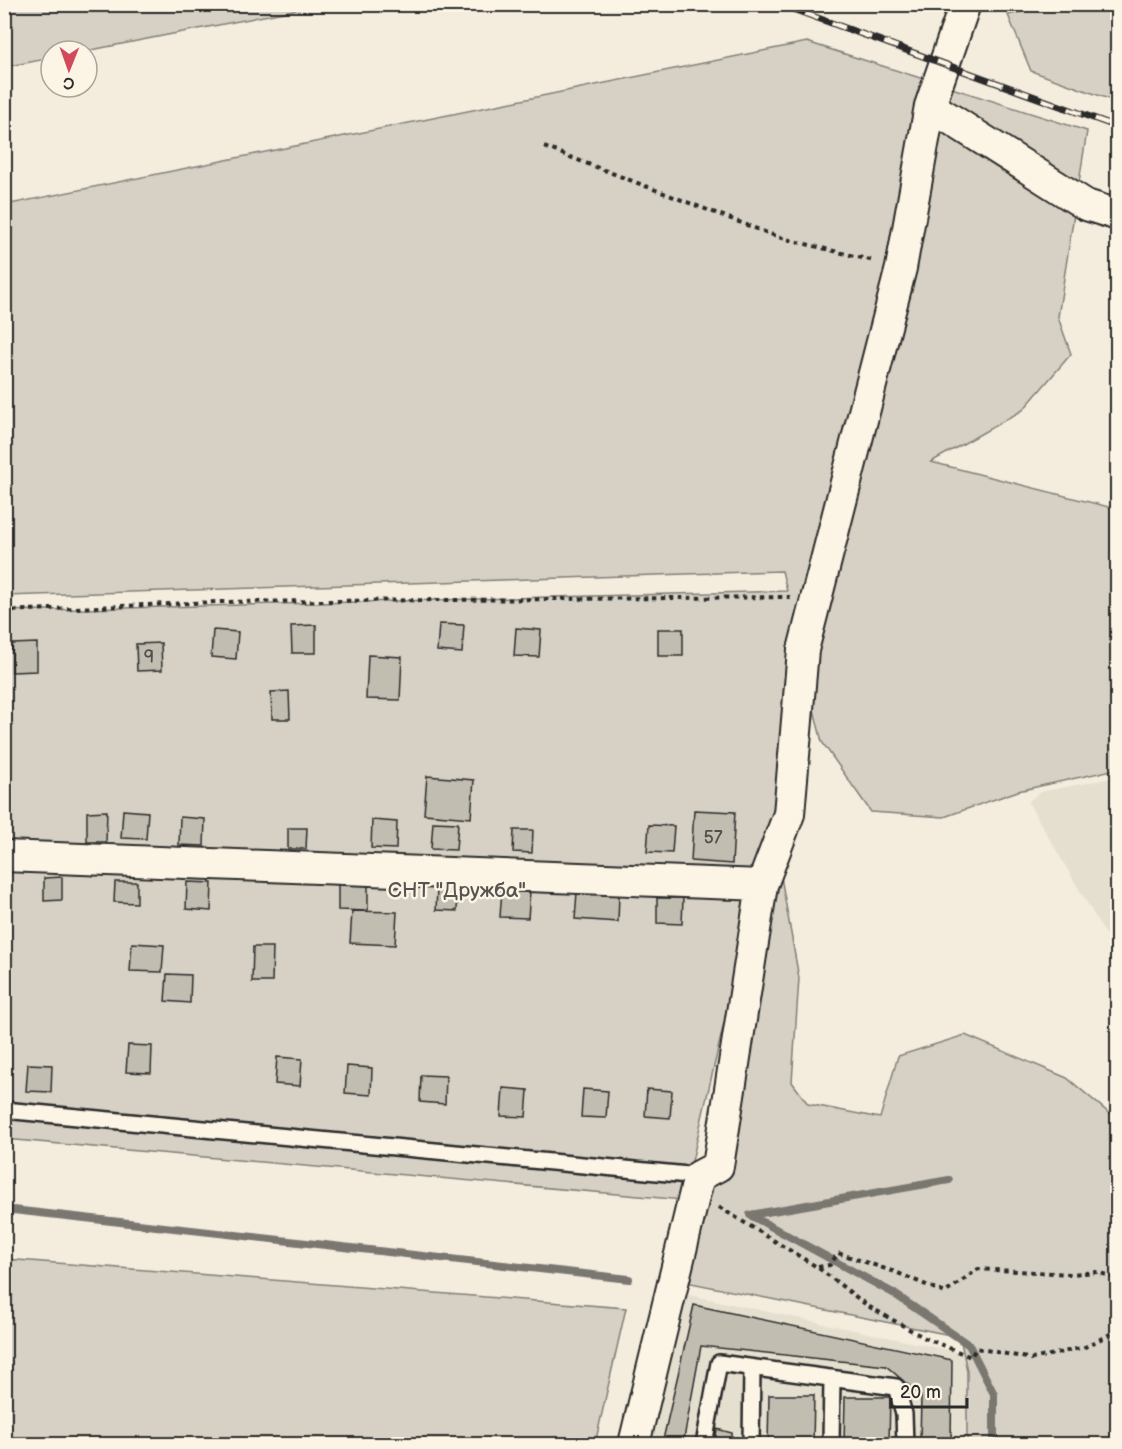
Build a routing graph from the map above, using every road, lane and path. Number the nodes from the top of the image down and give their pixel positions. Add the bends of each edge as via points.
1 (965, 4) edge
2 (930, 106) junction
3 (544, 147) dead end
4 (1118, 215) edge
5 (901, 268) junction
6 (817, 597) junction
7 (4, 610) edge
8 (4, 856) edge
9 (762, 885) junction
10 (4, 1110) edge
11 (697, 1184) junction
12 (817, 1267) junction
13 (1118, 1279) edge
14 (1118, 1330) edge
15 (752, 1368) junction
16 (832, 1378) junction
17 (634, 1444) edge
18 (704, 1444) edge
19 (751, 1444) edge
20 (831, 1444) edge
21 (905, 1444) edge

1 - 2 street
2 - 4 street via 1086,205
2 - 5 street
3 - 5 path via 778,237
5 - 6 street
6 - 7 path via 216,602
6 - 9 street via 803,650 789,814
8 - 9 street
9 - 11 street via 718,1166
10 - 11 lane
11 - 12 path
11 - 17 street
12 - 13 path via 830,1265 838,1252 945,1293 978,1269 1098,1272
12 - 14 path via 868,1306 925,1338 971,1357 976,1348 1032,1359 1085,1347
15 - 16 lane
15 - 18 lane via 719,1363
15 - 19 lane
16 - 20 lane
16 - 21 lane via 896,1387 904,1414

